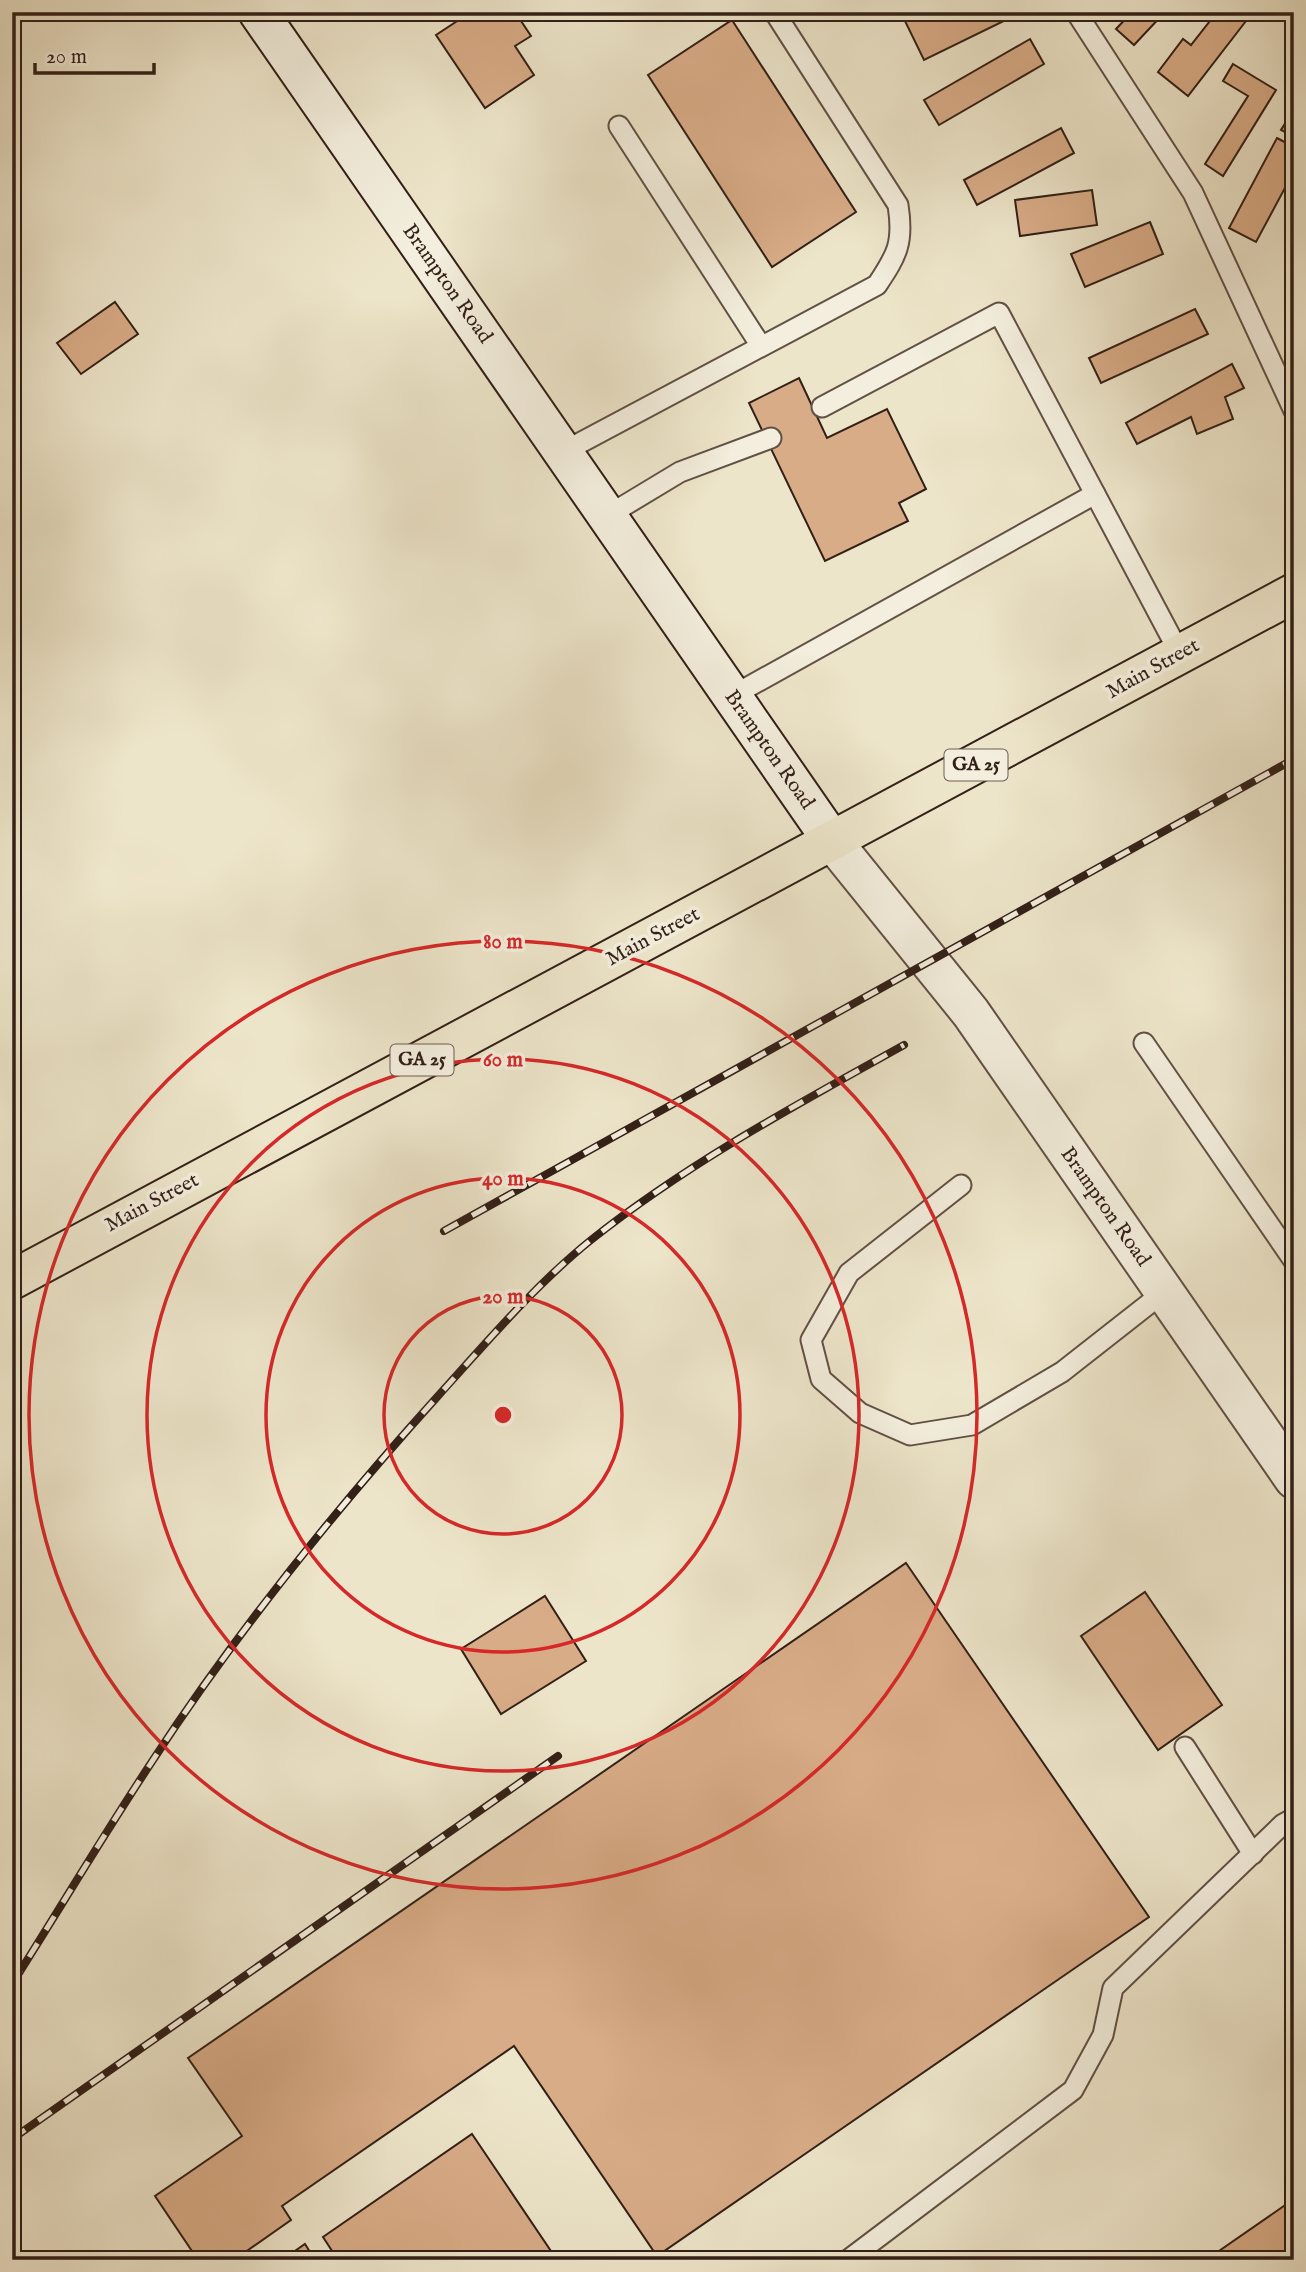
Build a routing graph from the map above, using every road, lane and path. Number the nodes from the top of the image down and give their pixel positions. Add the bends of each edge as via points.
1 (258, 12) edge
2 (1076, 12) edge
3 (775, 13) edge
4 (620, 126) dead end
5 (761, 346) junction
6 (822, 407) dead end
7 (1294, 411) edge
8 (771, 438) dead end
9 (563, 453) junction
10 (1095, 494) junction
11 (607, 516) junction
12 (1294, 593) edge
13 (1180, 654) junction
14 (732, 696) junction
15 (832, 842) junction
16 (1144, 1044) dead end
17 (961, 1185) dead end
18 (1294, 1261) edge
19 (12, 1280) edge
20 (1164, 1292) junction
21 (1294, 1479) edge
22 (1185, 1747) dead end
23 (1294, 1818) edge
24 (1253, 1854) junction
25 (848, 2260) edge

1 - 9 main road, Brampton Road
2 - 7 lane via 1193,193
3 - 5 lane via 898,205 901,227 898,254 877,285
4 - 5 lane
5 - 9 lane
6 - 10 lane via 999,313
8 - 11 lane via 680,472
9 - 11 main road, Brampton Road
10 - 13 lane
10 - 14 lane
11 - 14 main road, Brampton Road
12 - 13 main road, Main Street / GA 25
13 - 15 main road, Main Street / GA 25
14 - 15 main road, Brampton Road
15 - 19 main road, Main Street / GA 25
15 - 20 main road, Brampton Road via 971,1013
16 - 18 lane
17 - 20 lane via 849,1273 811,1340 821,1379 860,1413 910,1435 972,1425 1062,1372
20 - 21 main road, Brampton Road
22 - 24 lane
23 - 24 lane
24 - 25 lane via 1113,1988 1103,2035 1073,2090

